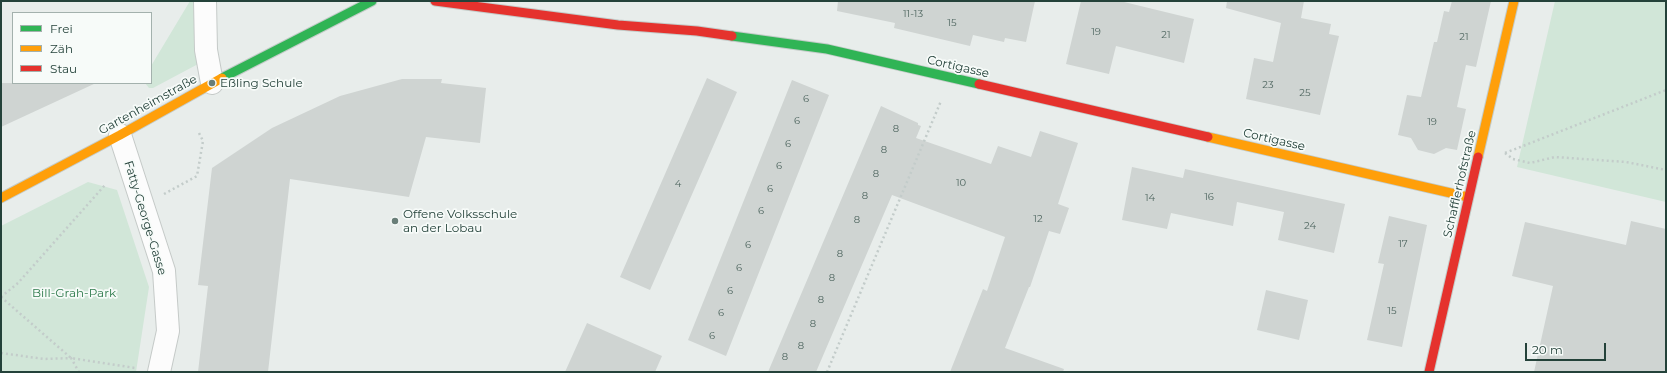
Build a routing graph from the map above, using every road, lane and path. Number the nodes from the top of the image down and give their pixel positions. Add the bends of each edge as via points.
1 (205, 1) edge
2 (372, 1) edge
3 (436, 1) edge
4 (1514, 1) edge
5 (951, 78) junction
6 (212, 82) junction
7 (1666, 90) edge
8 (198, 131) dead end
9 (120, 135) junction
10 (1505, 153) junction
11 (1477, 164) junction
12 (1666, 170) edge
13 (105, 185) dead end
14 (162, 195) dead end
15 (1468, 197) junction
16 (1, 198) edge
17 (1, 297) edge
18 (1, 353) edge
19 (71, 358) junction
20 (149, 370) edge
21 (79, 372) edge
22 (827, 372) edge
23 (1429, 372) edge

1 - 6 street via 206,50
2 - 6 street, Gartenheimstraße
3 - 5 street, Cortigasse via 618,25 697,31 827,49
4 - 11 street, Schafflerhofstraße
5 - 15 street, Cortigasse
5 - 22 path
6 - 9 street, Gartenheimstraße
7 - 10 path
8 - 14 path via 203,140 197,176
9 - 16 street, Gartenheimstraße
9 - 20 street, Fatty-George-Gasse via 164,271 168,331
10 - 11 path
10 - 12 path via 1513,159 1530,163 1555,157 1626,162
11 - 15 street, Schafflerhofstraße
13 - 17 path via 18,283
15 - 23 street, Schafflerhofstraße
17 - 19 path
18 - 19 path via 44,359
19 - 20 path
19 - 21 path

